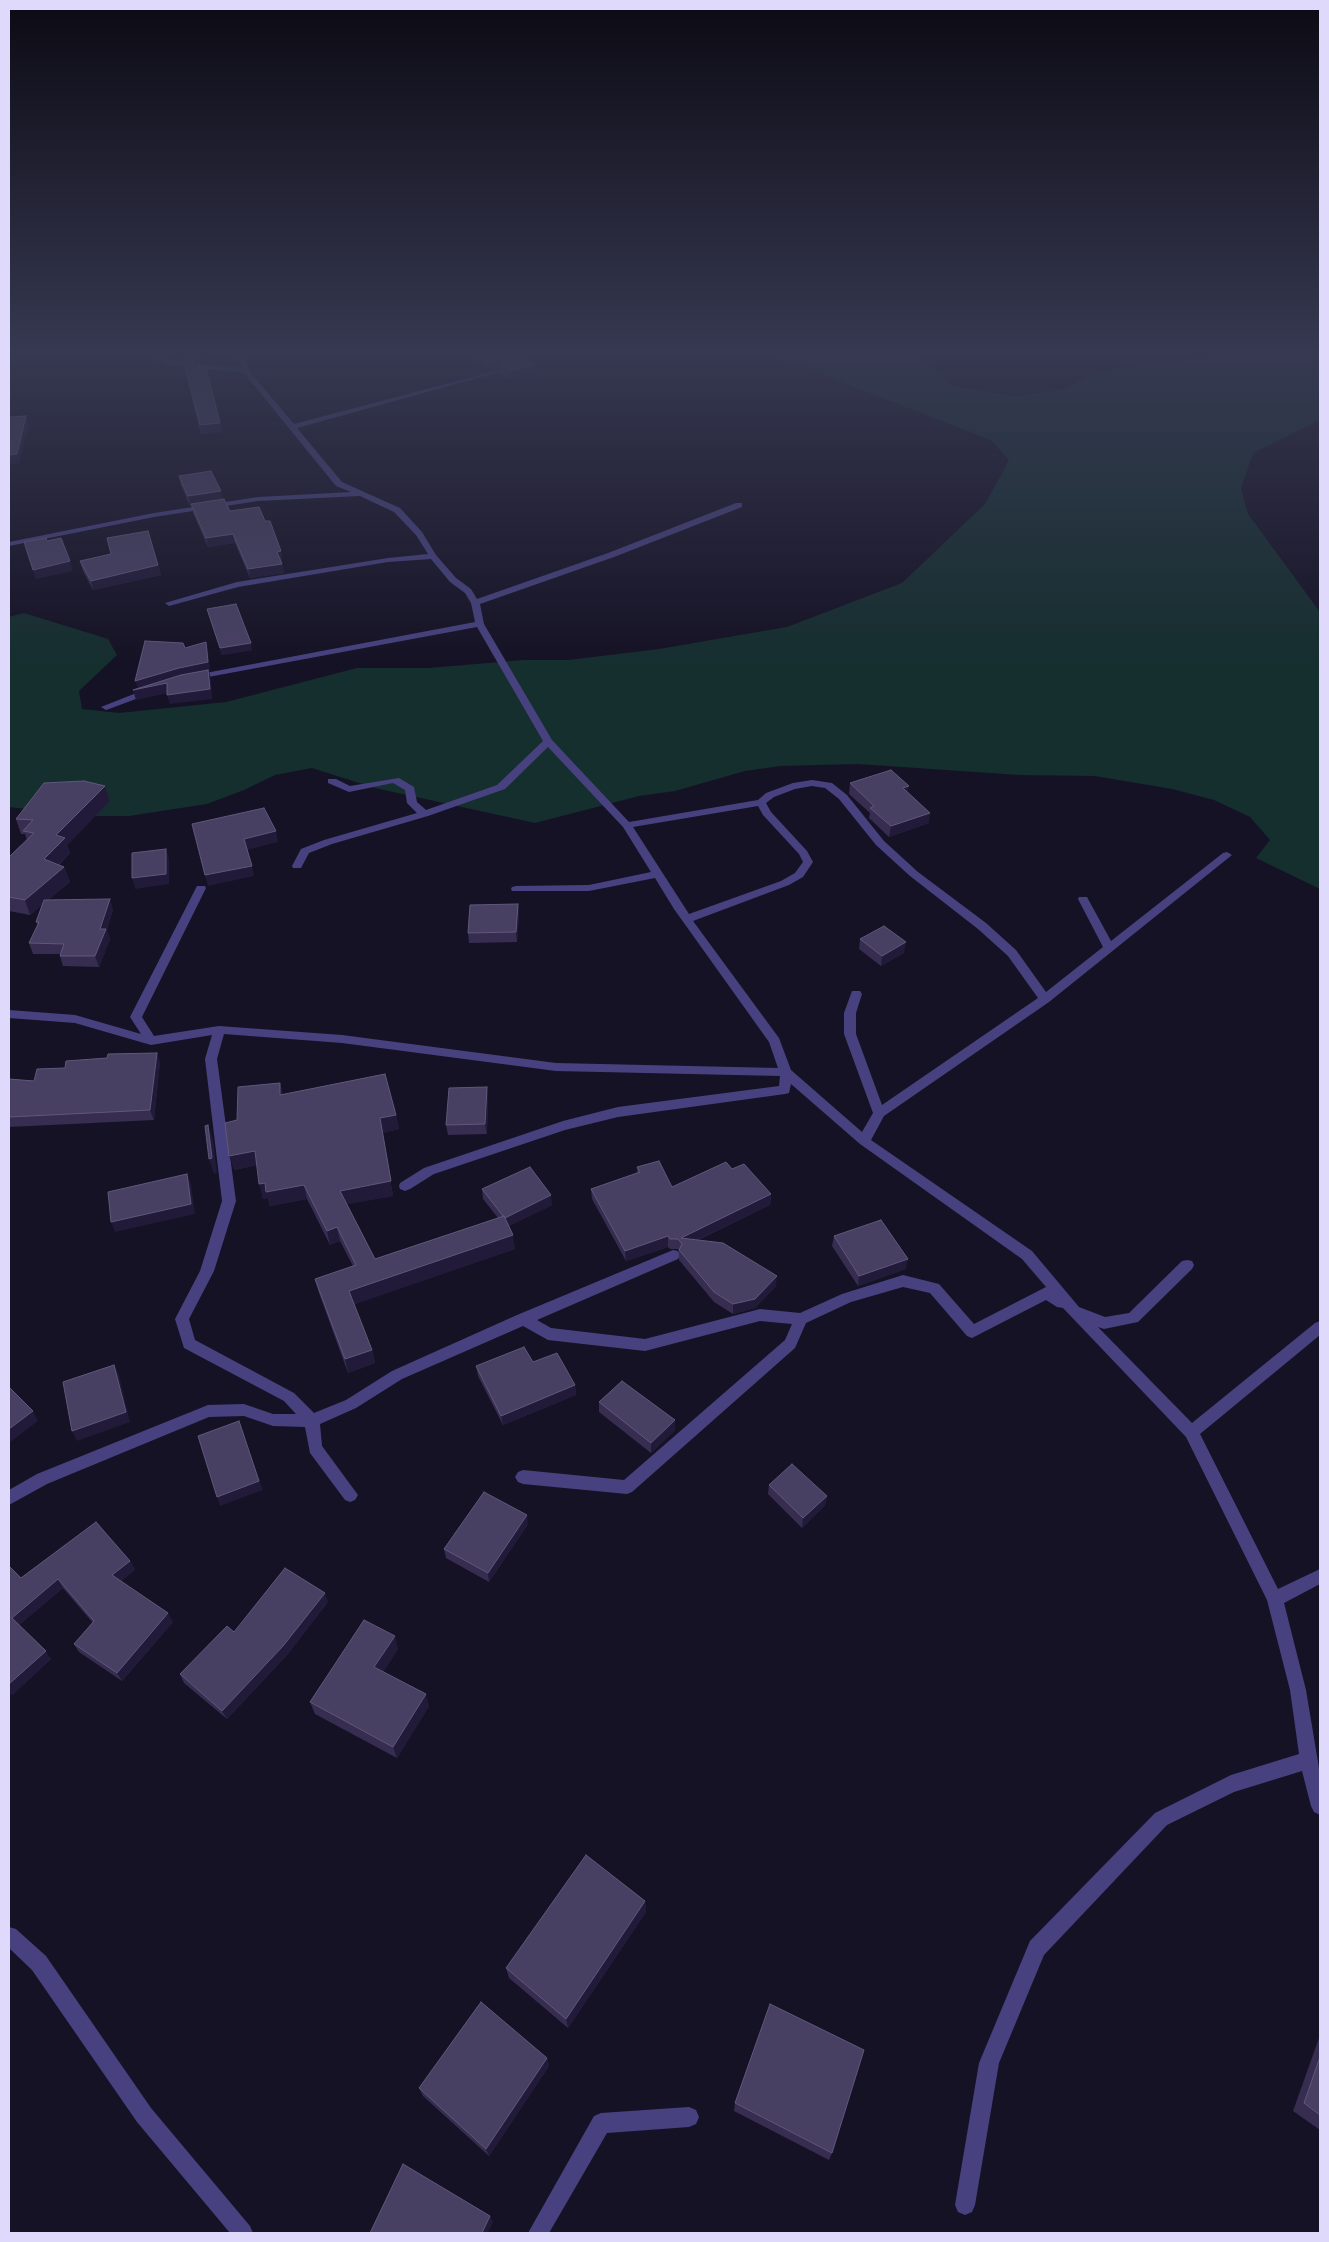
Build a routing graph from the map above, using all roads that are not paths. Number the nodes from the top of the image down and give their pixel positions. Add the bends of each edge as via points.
1 (318, 459) edge
2 (364, 494) junction
3 (739, 505) dead end
4 (9, 544) edge
5 (433, 556) junction
6 (169, 603) dead end
7 (475, 603) junction
8 (480, 624) junction
9 (182, 681) edge
10 (156, 689) edge
11 (106, 707) dead end
12 (548, 741) junction
13 (332, 781) dead end
14 (761, 802) junction
15 (424, 814) junction
16 (627, 825) junction
17 (1226, 855) dead end
18 (297, 866) dead end
19 (659, 874) junction
20 (201, 888) dead end
21 (516, 889) dead end
22 (1083, 899) dead end
23 (687, 919) junction
24 (1109, 947) junction
25 (856, 994) dead end
26 (1045, 999) junction
27 (9, 1014) edge
28 (219, 1030) junction
29 (151, 1041) junction
30 (786, 1072) junction
31 (880, 1113) junction
32 (864, 1140) junction
33 (405, 1186) dead end
34 (673, 1255) dead end
35 (1187, 1265) dead end
36 (1074, 1311) junction
37 (522, 1319) junction
38 (802, 1320) junction
39 (1320, 1327) edge
40 (312, 1421) junction
41 (1191, 1432) junction
42 (523, 1477) dead end
43 (350, 1495) dead end
44 (9, 1498) edge
45 (1320, 1576) edge
46 (1275, 1598) junction
47 (1308, 1760) junction
48 (1320, 1806) edge
49 (9, 1936) edge
50 (689, 2117) dead end
51 (965, 2205) dead end
52 (243, 2233) edge
53 (538, 2233) edge

1 - 2 street via 339,484
2 - 4 street via 258,499 154,515
2 - 5 street via 397,510 419,534
3 - 7 street
5 - 6 street via 246,583
5 - 7 street via 453,580 468,591
7 - 8 street
8 - 9 street
8 - 12 street
10 - 11 street
12 - 15 street via 501,787
12 - 16 street
13 - 15 street via 349,789 395,780 410,789 412,803
14 - 16 street
14 - 23 street via 803,853 808,862 805,870 785,883
14 - 26 street via 793,786 828,785 843,797 880,843 1012,953
15 - 18 street via 313,848 306,851
16 - 19 street
17 - 24 street
19 - 21 street via 589,888
19 - 23 street
20 - 29 street via 136,1017
22 - 24 street
23 - 30 street via 775,1040
24 - 26 street
25 - 31 street via 850,1013 850,1034
26 - 31 street
27 - 29 street via 75,1019
28 - 29 street
28 - 30 street via 342,1039 556,1068
28 - 40 street via 210,1059 229,1201 207,1271 182,1319 189,1344 289,1397
30 - 32 street
30 - 33 street via 785,1090 618,1112 563,1126 429,1171
31 - 32 street
32 - 36 street via 1027,1255
34 - 37 street
35 - 36 street via 1133,1318 1104,1323
36 - 38 street via 1046,1293 972,1332 934,1288 903,1281 847,1298
36 - 41 street
37 - 38 street via 548,1334 645,1345 760,1315
37 - 40 street via 396,1375 351,1404
38 - 42 street via 790,1344 627,1487
39 - 41 street
40 - 43 street via 315,1448
40 - 44 street via 273,1420 244,1410 208,1411 42,1479
41 - 46 street
45 - 46 street
46 - 47 street via 1298,1690
47 - 48 street
47 - 51 street via 1231,1784 1161,1819 1037,1948 989,2063
49 - 52 street via 39,1963 144,2116
50 - 53 street via 601,2123

